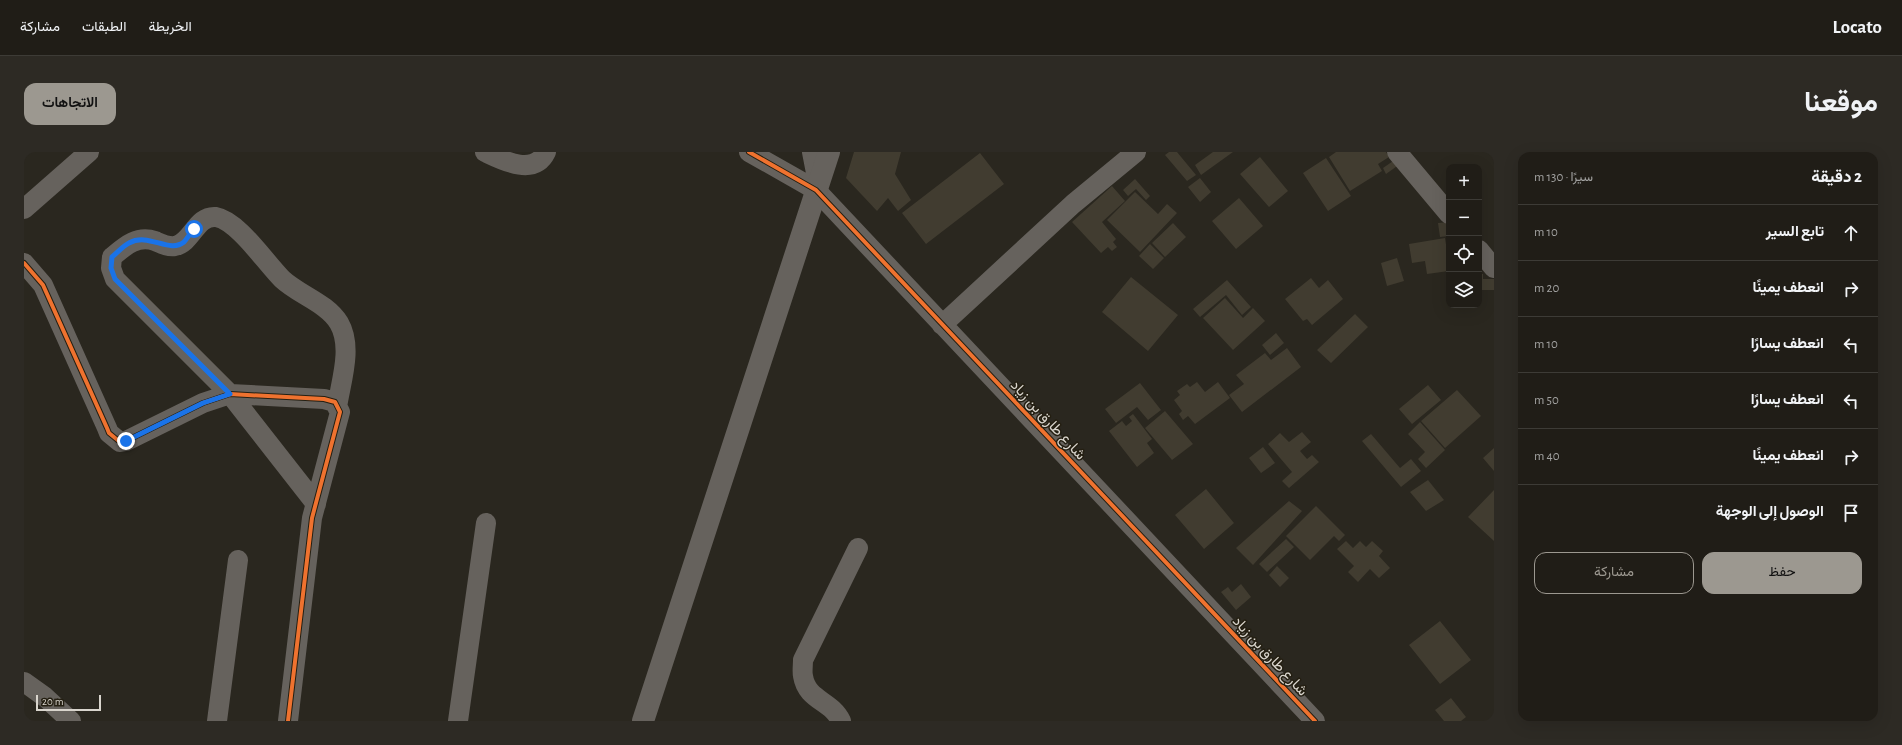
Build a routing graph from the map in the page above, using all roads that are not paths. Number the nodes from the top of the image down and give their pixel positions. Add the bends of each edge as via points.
1 (89, 152) edge
2 (485, 152) edge
3 (546, 152) edge
4 (749, 152) edge
5 (812, 152) edge
6 (828, 152) edge
7 (1136, 152) edge
8 (1397, 152) edge
9 (817, 186) junction
10 (24, 209) edge
11 (1446, 210) edge
12 (1482, 254) edge
13 (24, 263) edge
14 (1494, 268) edge
15 (942, 325) junction
16 (230, 394) junction
17 (337, 407) junction
18 (316, 504) junction
19 (486, 523) dead end
20 (858, 548) dead end
21 (238, 560) dead end
22 (24, 682) edge
23 (71, 721) edge
24 (217, 721) edge
25 (288, 721) edge
26 (458, 721) edge
27 (643, 721) edge
28 (841, 721) edge
29 (1315, 721) edge

1 - 10 street
2 - 3 street via 512,164 531,165
4 - 9 street, شارع طارق بن زياد
5 - 9 street
6 - 9 street
7 - 15 street via 1073,204
8 - 11 street
9 - 15 street, شارع طارق بن زياد
9 - 27 street
12 - 14 street
13 - 16 street via 43,285 107,428 120,442 203,403
15 - 29 street, شارع طارق بن زياد
16 - 17 street via 324,399 335,402
16 - 17 street via 115,279 111,268 112,257 128,243 150,239 168,246 177,246 184,242 203,220 214,217 232,224 282,279 326,309 339,323 345,340 346,356
16 - 18 street
17 - 18 street via 340,412
18 - 25 street via 312,518
19 - 26 street
20 - 28 street via 804,660 803,676 810,693 836,711
21 - 24 street
22 - 23 street

